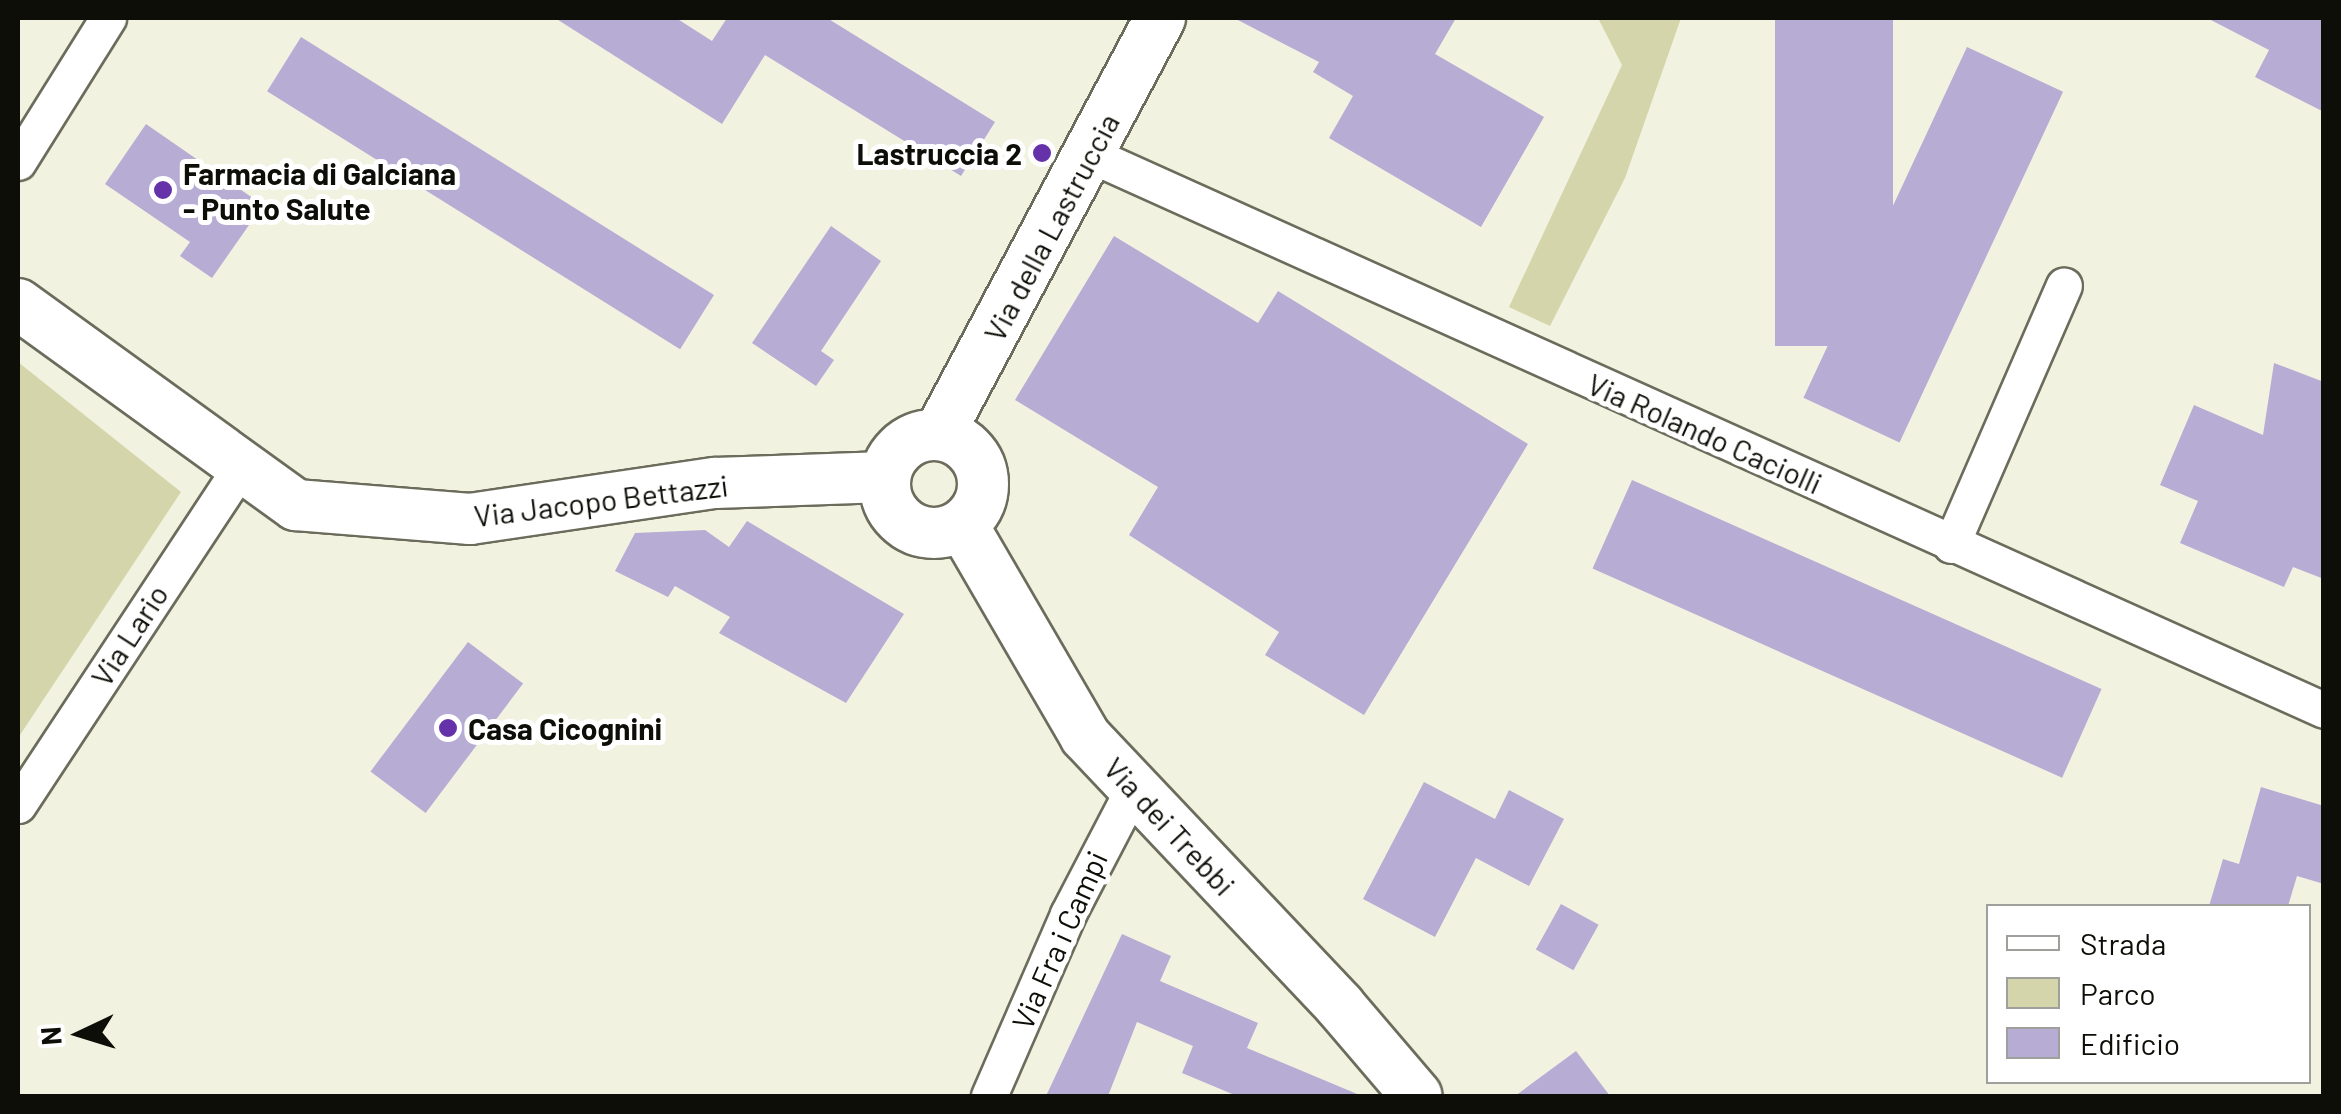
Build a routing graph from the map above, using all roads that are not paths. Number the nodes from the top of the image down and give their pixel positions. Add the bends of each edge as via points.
1 (108, 18) edge
2 (1160, 18) edge
3 (1088, 154) junction
4 (18, 162) edge
5 (2064, 284) dead end
6 (18, 304) edge
7 (939, 434) junction
8 (242, 465) junction
9 (885, 477) junction
10 (963, 526) junction
11 (1951, 544) junction
12 (2324, 710) edge
13 (1134, 787) junction
14 (18, 806) edge
15 (989, 1096) edge
16 (1417, 1096) edge

1 - 4 street
2 - 3 street, Via della Lastruccia
3 - 7 street, Via della Lastruccia
3 - 11 street, Via Rolando Caciolli
5 - 11 street
6 - 8 street, Via Jacopo Bettazzi
7 - 9 street via 910,441
7 - 10 street via 974,454 982,472 977,510
8 - 9 street, Via Jacopo Bettazzi via 296,505 470,519 715,484
8 - 14 street, Via Lario
9 - 10 street via 894,514 908,527 945,533
10 - 13 street, Via dei Trebbi via 1084,736
11 - 12 street, Via Rolando Caciolli
13 - 15 street, Via Fra i Campi via 1068,914
13 - 16 street, Via dei Trebbi

